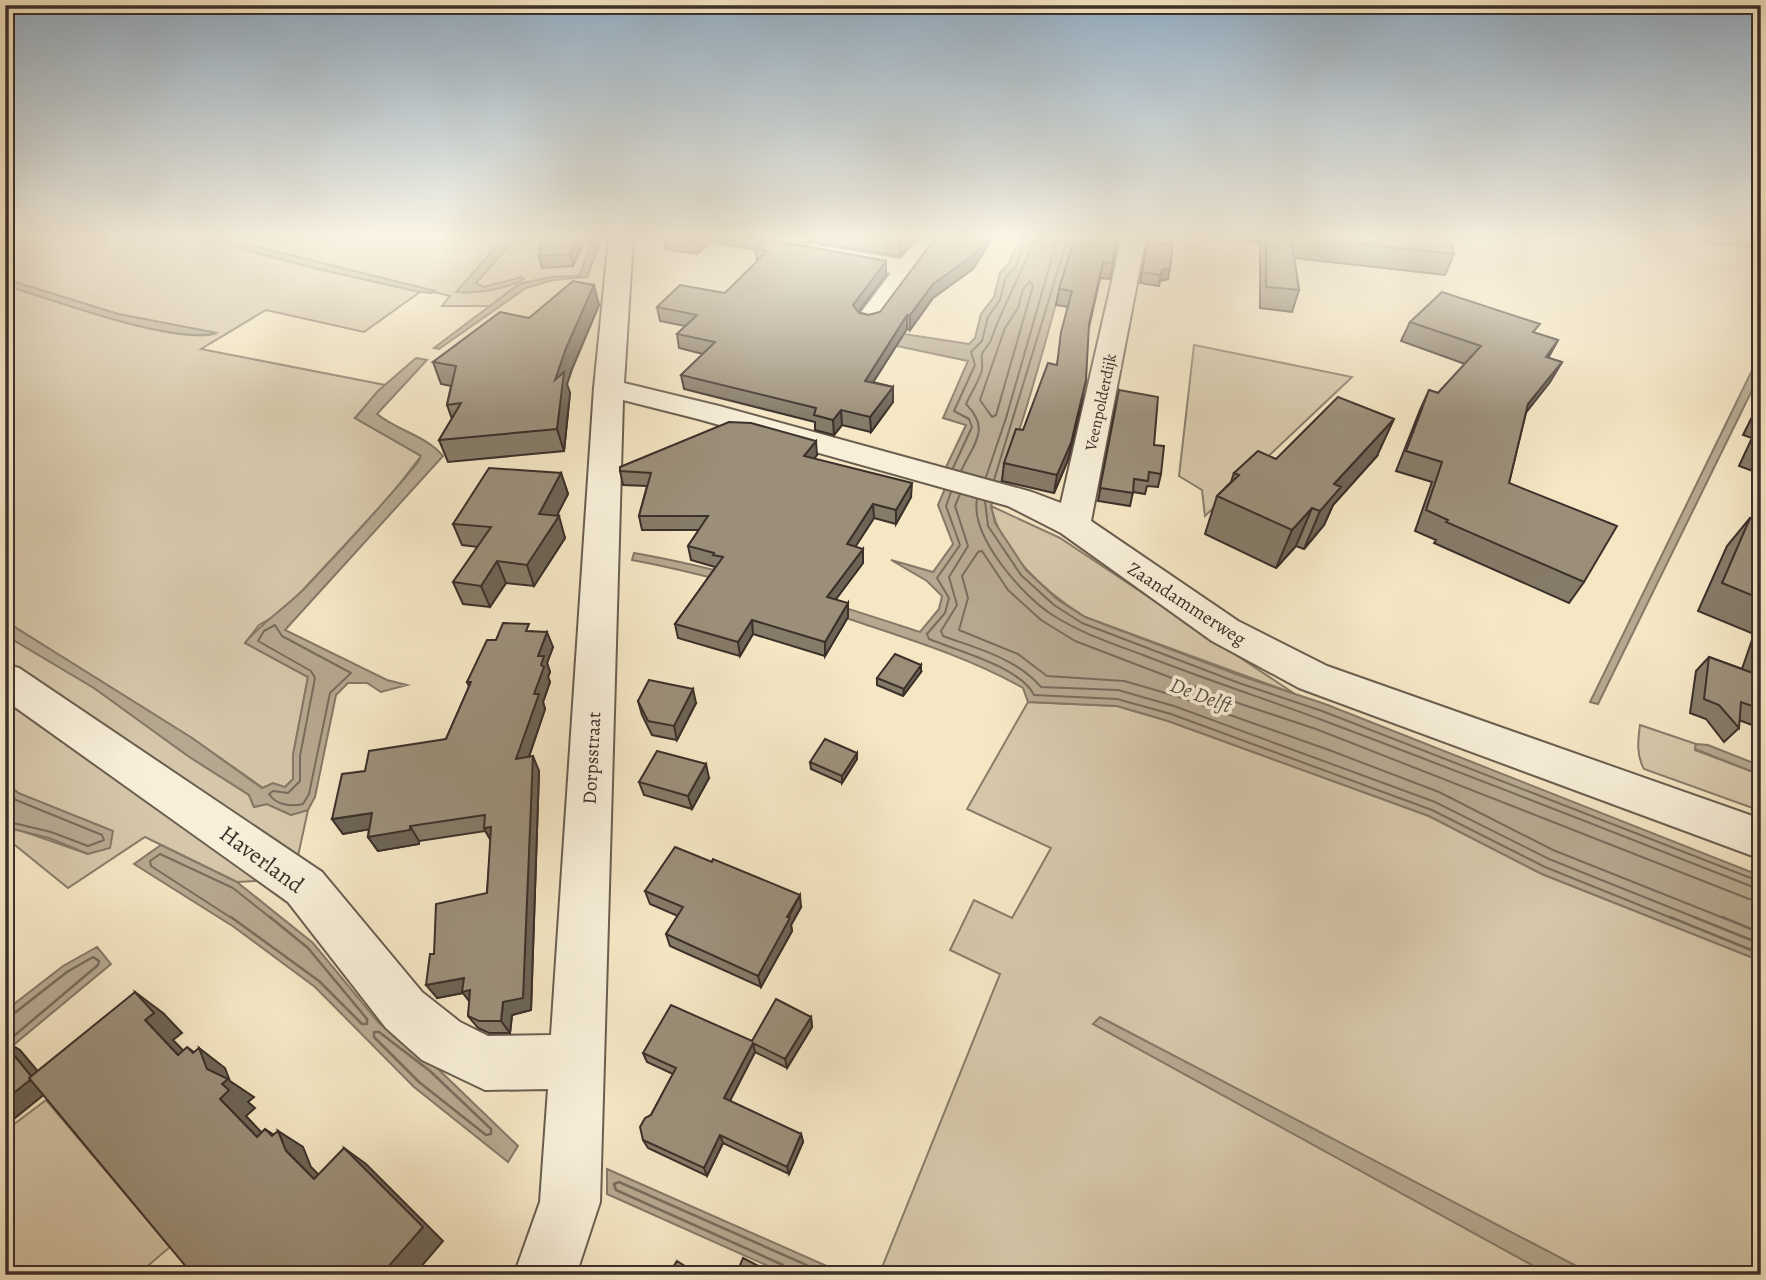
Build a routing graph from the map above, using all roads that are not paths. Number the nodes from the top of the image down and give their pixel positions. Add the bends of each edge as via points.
1 (616, 297) edge
2 (886, 297) edge
3 (1121, 297) edge
4 (869, 319) edge
5 (609, 388) junction
6 (1073, 525) junction
7 (5, 679) edge
8 (1761, 839) edge
9 (576, 1062) junction
10 (545, 1275) edge

1 - 5 street, Dorpsstraat
2 - 4 street
3 - 6 street, Veenpolderdijk
5 - 6 street, Zaandammerweg via 1020,499
5 - 9 street, Dorpsstraat
6 - 8 street, Zaandammerweg via 1225,631 1313,677
7 - 9 street, Haverland via 305,887 404,1010 441,1041 485,1063
9 - 10 street, Dorpsstraat via 570,1202

